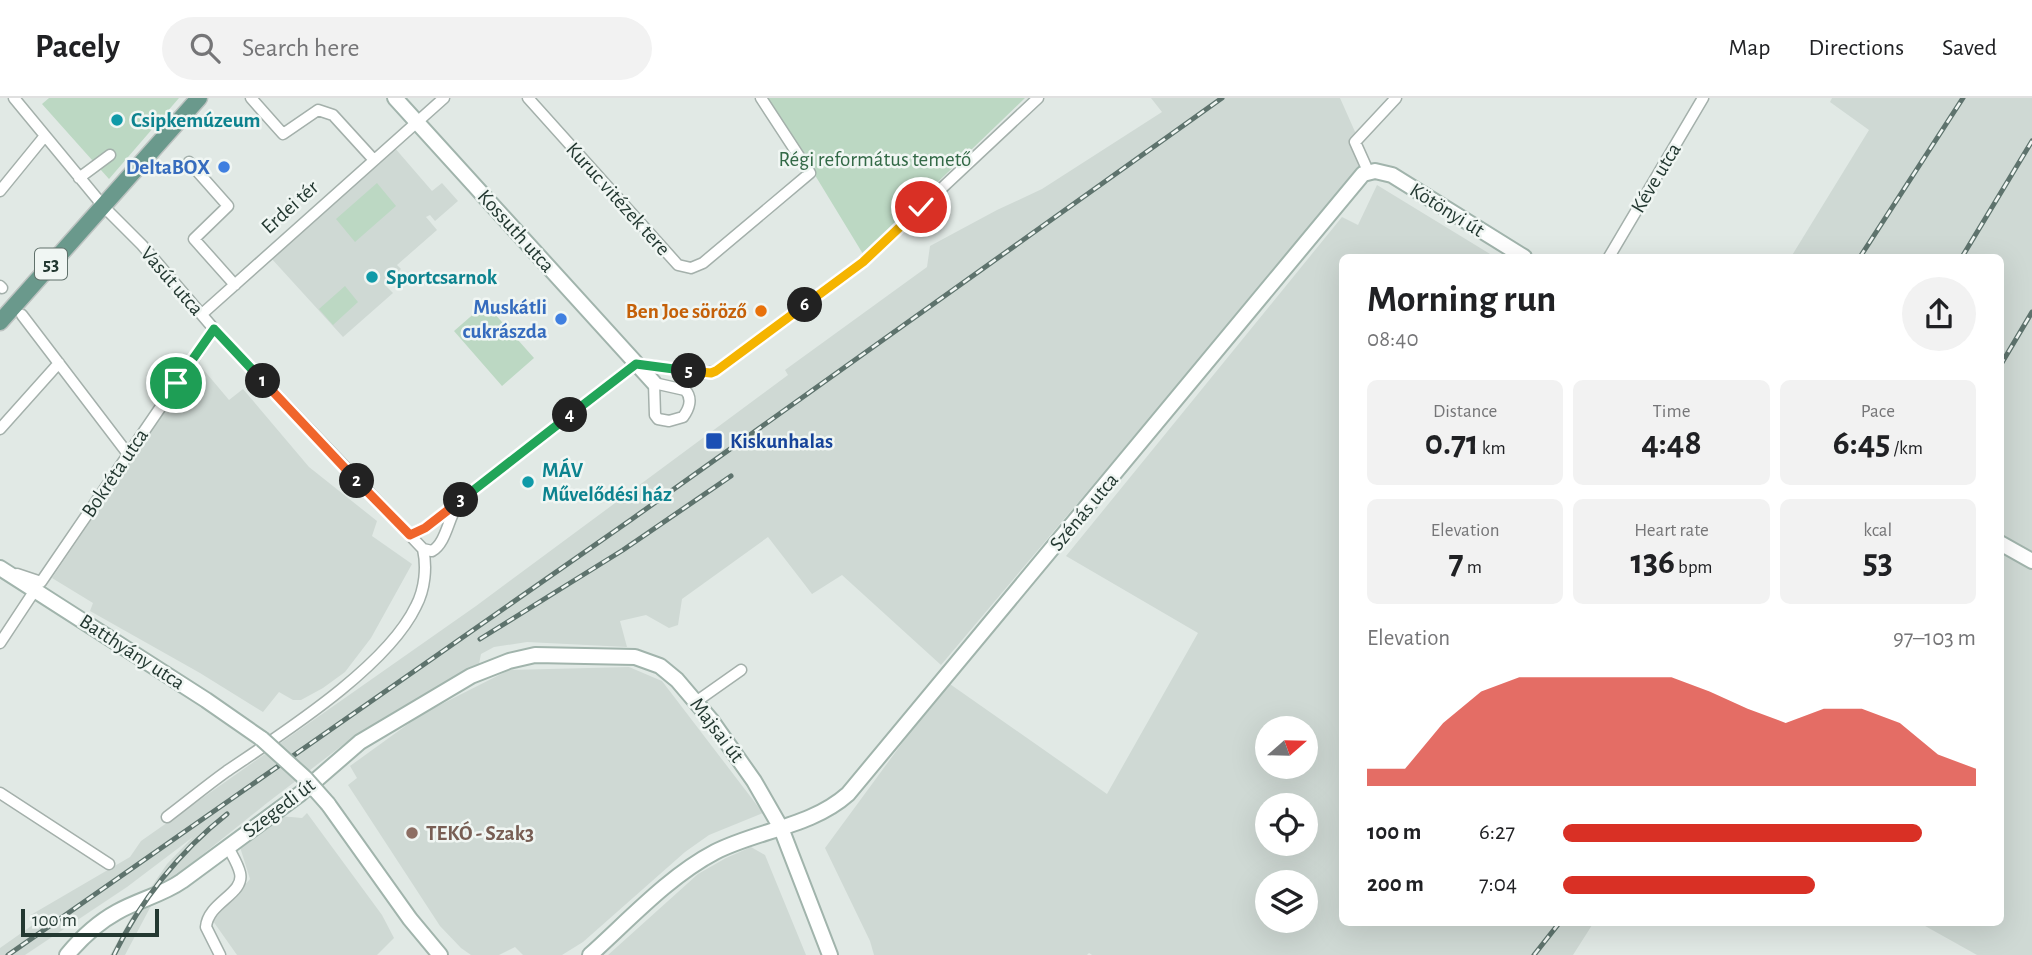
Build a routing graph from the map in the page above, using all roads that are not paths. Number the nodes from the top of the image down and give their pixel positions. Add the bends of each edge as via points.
1 (14, 98) edge
2 (199, 98) edge
3 (251, 98) edge
4 (395, 98) edge
5 (444, 98) edge
6 (528, 98) edge
7 (761, 98) edge
8 (1038, 98) edge
9 (1396, 98) edge
10 (1703, 98) edge
11 (417, 121) junction
12 (44, 136) junction
13 (110, 155) dead end
14 (374, 160) junction
15 (189, 162) dead end
16 (1368, 172) junction
17 (79, 178) junction
18 (0, 191) edge
19 (104, 206) junction
20 (1519, 254) edge
21 (1611, 254) edge
22 (235, 285) junction
23 (202, 314) junction
24 (22, 315) dead end
25 (0, 322) edge
26 (214, 329) junction
27 (59, 363) junction
28 (636, 364) junction
29 (653, 383) junction
30 (0, 429) edge
31 (128, 454) junction
32 (469, 493) junction
33 (410, 535) junction
34 (2004, 544) edge
35 (424, 548) junction
36 (2032, 561) edge
37 (3, 569) edge
38 (38, 586) junction
39 (0, 643) edge
40 (495, 666) joint
41 (741, 670) dead end
42 (696, 701) junction
43 (0, 793) edge
44 (167, 817) dead end
45 (781, 828) junction
46 (744, 839) junction
47 (228, 847) junction
48 (792, 855) junction
49 (108, 864) dead end
50 (67, 955) edge
51 (220, 955) edge
52 (440, 955) edge
53 (590, 955) edge
54 (830, 955) edge

1 - 12 street, Vasút utca
2 - 19 main road, 53
3 - 14 street via 284,134 318,110 333,115
4 - 11 main road, Kossuth utca
5 - 11 street
6 - 7 street, Kuruc vitézek tere via 678,265 691,268 703,263 810,173
8 - 28 street via 863,262 716,371
9 - 16 street via 1355,142
10 - 21 street, Kéve utca
11 - 14 street, Erdei tér
11 - 28 main road, Kossuth utca
12 - 17 street, Vasút utca
12 - 18 street
13 - 17 street
14 - 22 street, Erdei tér
15 - 22 street, Erdei tér via 228,206 194,239
16 - 20 main road, Kötönyi út via 1392,175
16 - 45 main road, Szénás utca via 1355,181 848,794 824,811
17 - 19 street, Vasút utca
19 - 23 street, Vasút utca
19 - 25 main road, 53
22 - 23 street, Erdei tér
23 - 26 street, Vasút utca
24 - 27 street
26 - 31 street, Bokréta utca
26 - 33 street, Vasút utca
27 - 30 street
27 - 31 street
28 - 29 main road, Kossuth utca
28 - 32 street
29 - 29 street via 655,415 669,421 683,417 689,394
31 - 38 street, Bokréta utca
32 - 33 street
32 - 35 street via 453,512 438,547 432,551
33 - 35 street, Vasút utca
34 - 36 main road
35 - 44 street via 425,570 417,605 383,650 337,691
37 - 38 main road, Batthyány utca
38 - 39 street, Bokréta utca
38 - 52 main road, Batthyány utca, bridge via 286,760 328,804
40 - 42 main road, Majsai út via 535,655 635,657 660,666
40 - 47 main road, Szegedi út via 375,731
41 - 42 street
42 - 45 main road, Majsai út via 754,781
43 - 49 street
45 - 46 main road
45 - 48 main road, Majsai út
46 - 48 main road via 773,841
46 - 53 main road via 678,876
47 - 50 main road, Szegedi út via 172,888 118,911 92,928
47 - 51 street via 240,881 210,911 206,927
48 - 54 main road, Majsai út

